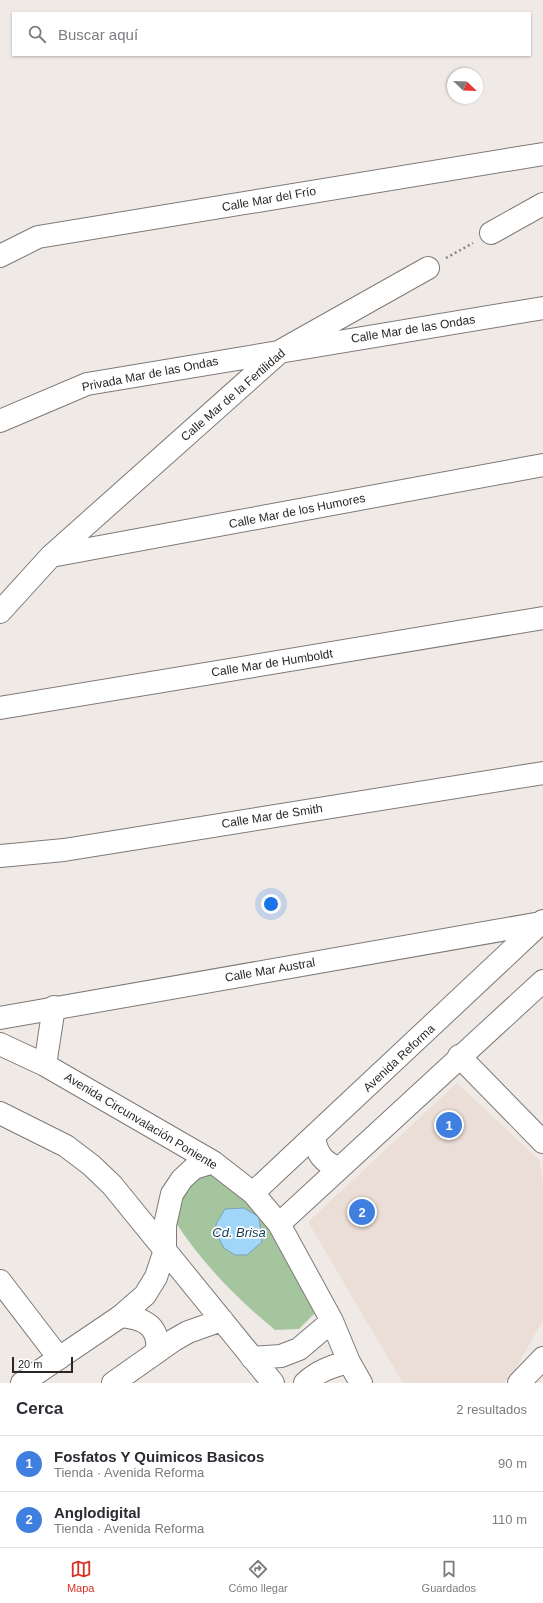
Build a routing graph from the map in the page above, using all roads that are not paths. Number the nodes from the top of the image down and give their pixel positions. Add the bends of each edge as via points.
1 (543, 154) edge
2 (543, 204) edge
3 (491, 233) road end
4 (0, 256) edge
5 (428, 268) road end
6 (543, 308) edge
7 (282, 350) junction
8 (0, 421) edge
9 (543, 465) edge
10 (51, 556) junction
11 (0, 612) edge
12 (543, 618) edge
13 (0, 708) edge
14 (543, 773) edge
15 (0, 856) edge
16 (542, 922) edge
17 (543, 980) edge
18 (54, 1007) junction
19 (0, 1018) edge
20 (0, 1044) edge
21 (459, 1056) junction
22 (45, 1065) junction
23 (0, 1113) edge
24 (314, 1138) junction
25 (543, 1142) edge
26 (213, 1162) junction
27 (338, 1168) junction
28 (254, 1193) junction
29 (279, 1224) junction
30 (165, 1250) junction
31 (0, 1281) edge
32 (121, 1316) junction
33 (222, 1320) junction
34 (332, 1321) junction
35 (157, 1352) junction
36 (59, 1358) junction
37 (252, 1358) junction
38 (543, 1358) edge
39 (349, 1362) junction
40 (22, 1383) edge
41 (113, 1383) edge
42 (273, 1383) edge
43 (305, 1383) edge
44 (361, 1383) edge
45 (519, 1383) edge

1 - 4 street, Calle Mar del Frío via 38,237
2 - 3 street
5 - 7 street, Calle Mar de la Fertilidad
6 - 7 street, Calle Mar de las Ondas
7 - 8 street, Privada Mar de las Ondas via 87,384
7 - 10 street, Calle Mar de la Fertilidad
9 - 10 street, Calle Mar de los Humores
10 - 11 street, Calle Mar de la Fertilidad
12 - 13 street, Calle Mar de Humboldt
14 - 15 street, Calle Mar de Smith via 64,850
16 - 18 street, Calle Mar Austral
16 - 24 street, Avenida Reforma
17 - 21 street
18 - 19 street, Calle Mar Austral
18 - 22 street
20 - 22 street, Avenida Circunvalación Poniente
21 - 25 street
21 - 27 street
22 - 26 street, Avenida Circunvalación Poniente
23 - 30 street via 66,1146 91,1165 112,1185
24 - 27 street via 320,1157
24 - 28 street, Avenida Reforma
26 - 28 street, Avenida Circunvalación Poniente
26 - 30 street via 194,1168 172,1194 165,1226
27 - 29 street
28 - 29 street, Avenida Circunvalación Poniente
29 - 34 street, Avenida Circunvalación Poniente
30 - 32 street via 156,1276 145,1295
30 - 33 street
31 - 36 street
32 - 35 street via 145,1321 154,1330 158,1341
32 - 36 street
33 - 35 street via 188,1332
33 - 37 street
34 - 37 street via 299,1349 281,1356
34 - 39 street, Avenida Circunvalación Poniente
35 - 41 street
36 - 40 street
37 - 42 street
38 - 45 street
39 - 43 street via 329,1367
39 - 44 street, Avenida Circunvalación Poniente

